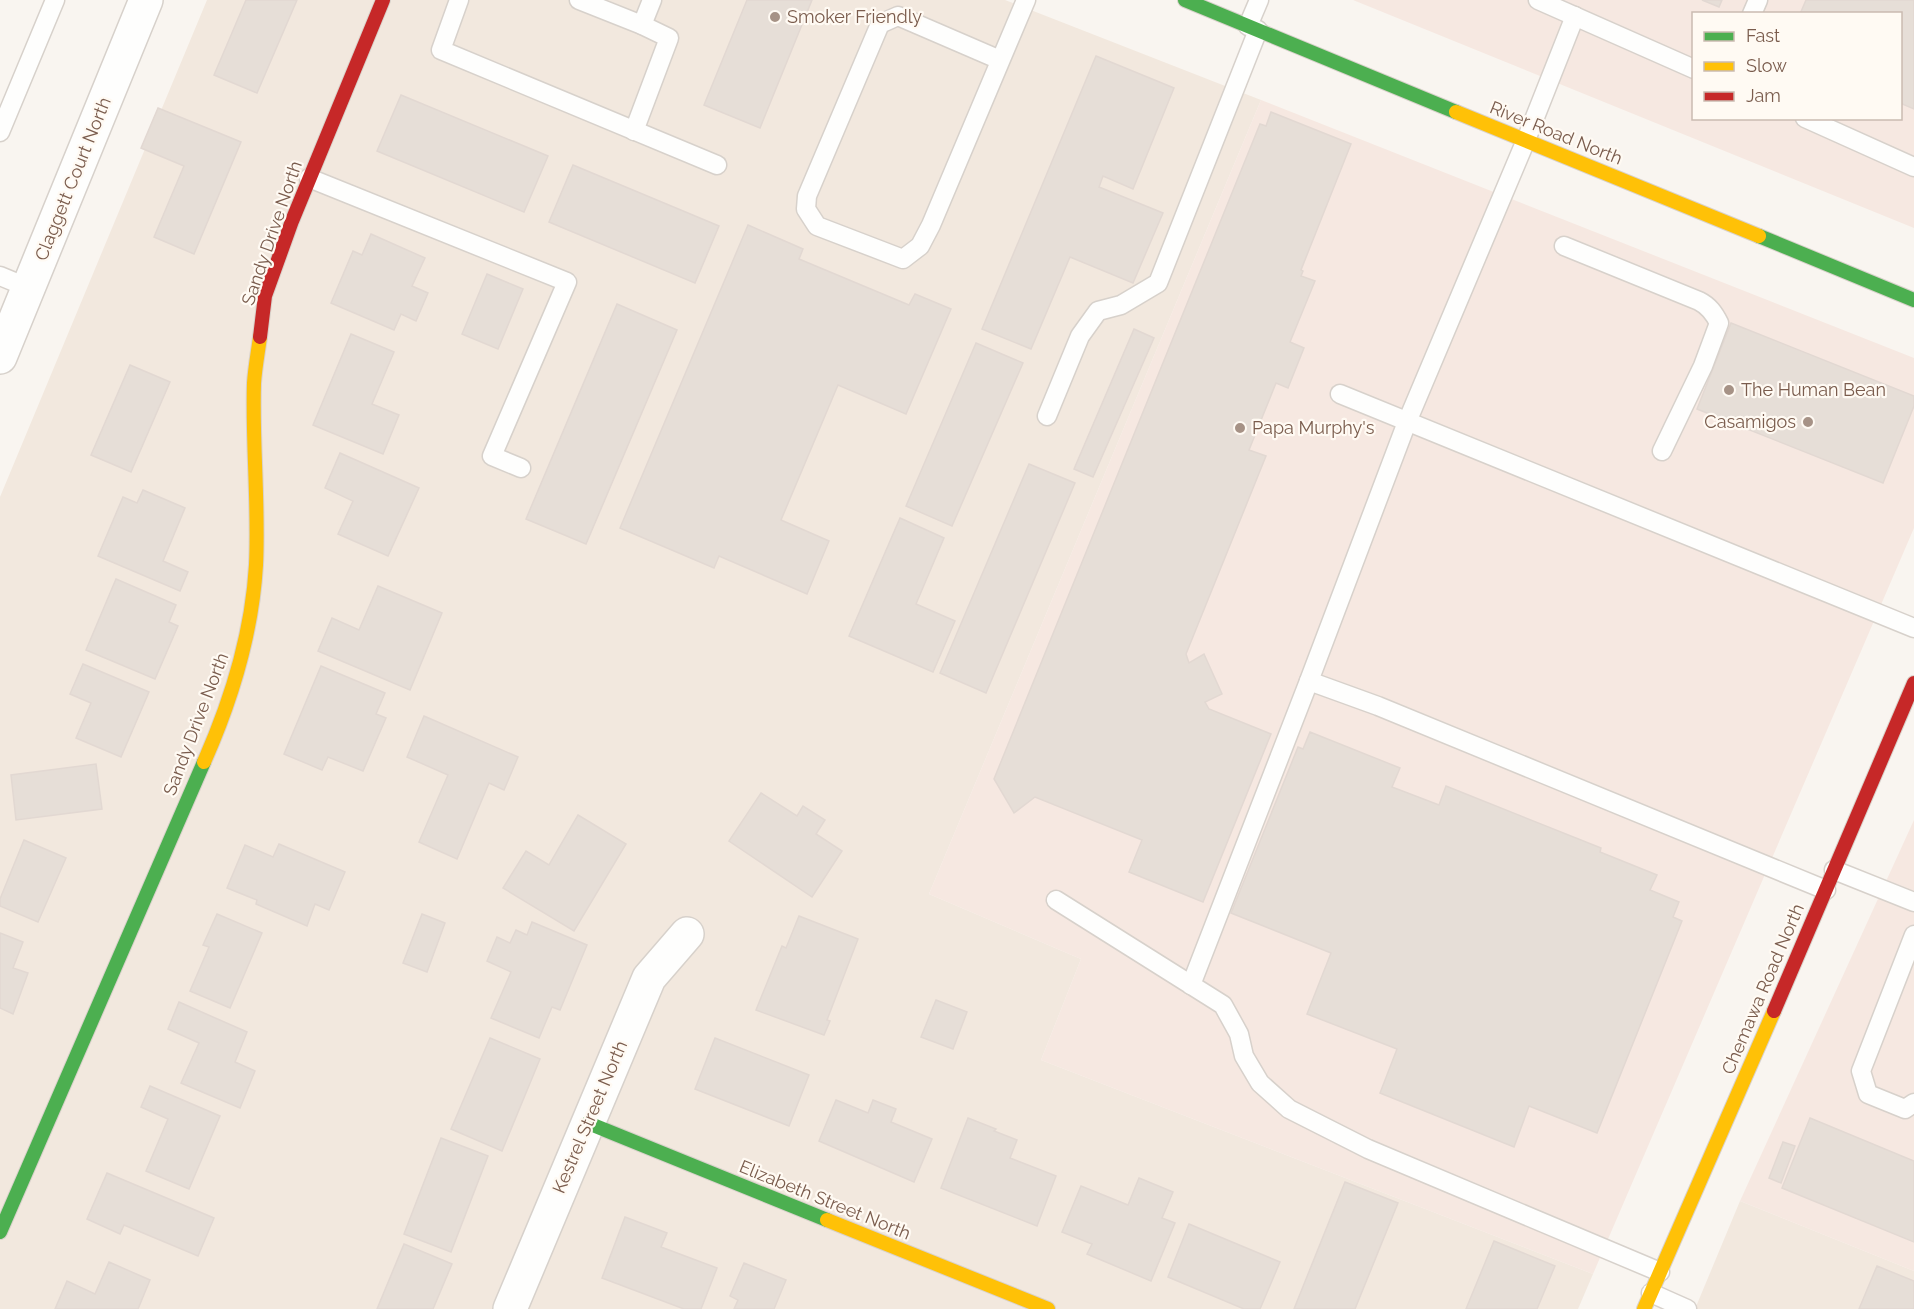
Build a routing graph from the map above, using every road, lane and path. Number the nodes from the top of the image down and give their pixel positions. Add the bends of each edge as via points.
1 (55, 0) edge
2 (146, 0) edge
3 (383, 0) edge
4 (459, 0) edge
5 (579, 0) edge
6 (652, 0) edge
7 (1026, 0) edge
8 (1185, 0) edge
9 (1259, 0) edge
10 (1538, 0) edge
11 (1575, 16) junction
12 (642, 25) junction
13 (1253, 28) junction
14 (1000, 60) junction
15 (1692, 68) edge
16 (1809, 120) edge
17 (634, 131) junction
18 (0, 132) edge
19 (1526, 140) junction
20 (717, 165) dead end
21 (1914, 167) edge
22 (309, 178) junction
23 (1564, 246) dead end
24 (14, 282) edge
25 (1914, 300) edge
26 (0, 357) edge
27 (1340, 394) dead end
28 (1047, 416) dead end
29 (1407, 422) junction
30 (1662, 451) dead end
31 (521, 468) dead end
32 (1914, 628) edge
33 (1310, 681) junction
34 (1914, 683) edge
35 (1908, 715) edge
36 (1834, 870) junction
37 (1826, 890) junction
38 (1056, 900) dead end
39 (1914, 902) edge
40 (687, 934) dead end
41 (1914, 935) edge
42 (1191, 985) junction
43 (1914, 1103) edge
44 (588, 1123) junction
45 (0, 1232) edge
46 (1660, 1272) junction
47 (1648, 1301) edge
48 (510, 1309) edge
49 (1048, 1309) edge
50 (1688, 1309) edge

1 - 18 lane
2 - 24 street, Claggett Court North
3 - 22 street, Sandy Drive North
4 - 17 lane via 441,50
5 - 12 lane
6 - 12 lane
7 - 14 lane
8 - 13 street, River Road North
9 - 13 lane
10 - 11 lane
11 - 15 lane
11 - 19 lane
12 - 17 lane via 669,38
13 - 19 street, River Road North
13 - 28 lane via 1158,283 1120,305 1098,311 1080,336
14 - 14 lane via 898,16 880,24 807,195 806,209 817,226 903,259 920,246
16 - 21 lane
17 - 20 lane
19 - 25 street, River Road North
19 - 29 lane
22 - 31 lane via 567,282 492,456
22 - 45 street, Sandy Drive North via 265,296 259,330 254,381 256,563 247,637 236,677 214,739
23 - 30 lane via 1699,301 1715,314 1719,323 1703,366
24 - 26 street, Claggett Court North
27 - 29 lane
29 - 32 lane
29 - 33 lane
33 - 37 lane
33 - 42 lane
34 - 35 street, Chemawa Road North
35 - 36 street, Chemawa Road North
36 - 37 street, Chemawa Road North
36 - 39 lane
37 - 46 street, Chemawa Road North
38 - 42 lane
40 - 44 street, Kestrel Street North via 649,978
41 - 43 lane via 1861,1071 1868,1094 1905,1109
42 - 46 lane via 1223,1005 1260,1083 1289,1109 1368,1149
44 - 48 street, Kestrel Street North
44 - 49 street, Elizabeth Street North
46 - 47 street, Chemawa Road North
47 - 50 lane

